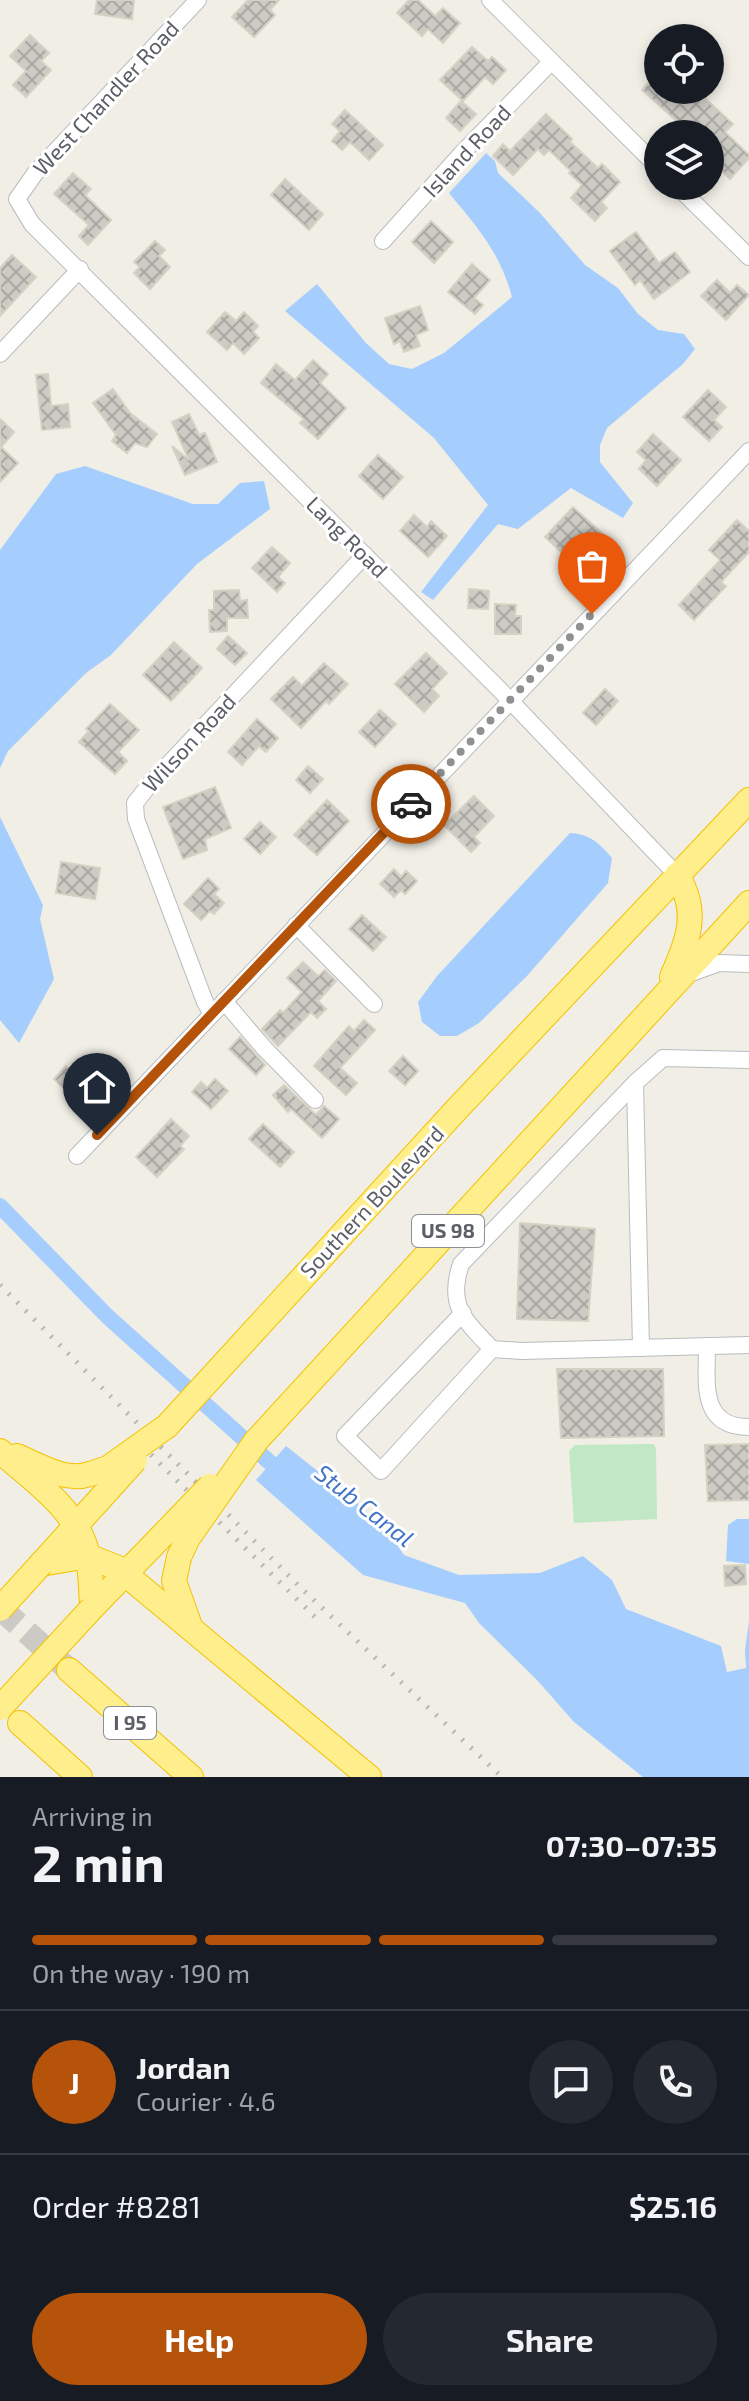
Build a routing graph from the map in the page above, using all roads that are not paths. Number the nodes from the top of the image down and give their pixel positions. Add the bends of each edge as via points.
1 (198, 0) edge
2 (490, 0) edge
3 (551, 62) junction
4 (644, 153) edge
5 (17, 199) joint
6 (691, 200) edge
7 (383, 241) dead end
8 (749, 257) edge
9 (80, 269) junction
10 (0, 354) edge
11 (749, 451) edge
12 (365, 555) junction
13 (510, 700) junction
14 (749, 800) edge
15 (677, 875) junction
16 (749, 903) edge
17 (296, 925) junction
18 (749, 964) edge
19 (672, 985) junction
20 (224, 1001) junction
21 (374, 1004) dead end
22 (212, 1014) junction
23 (749, 1060) edge
24 (635, 1083) junction
25 (315, 1100) dead end
26 (77, 1156) dead end
27 (463, 1313) junction
28 (749, 1345) edge
29 (707, 1346) junction
30 (641, 1348) junction
31 (492, 1349) junction
32 (749, 1427) edge
33 (256, 1441) junction
34 (0, 1450) edge
35 (99, 1482) junction
36 (76, 1526) junction
37 (88, 1556) junction
38 (41, 1564) junction
39 (125, 1574) junction
40 (92, 1608) junction
41 (0, 1609) edge
42 (192, 1632) junction
43 (69, 1670) tunnel mouth
44 (0, 1708) edge
45 (20, 1723) dead end
46 (80, 1777) edge
47 (191, 1777) edge
48 (369, 1777) edge

1 - 5 street, West Chandler Road via 36,172
2 - 3 street
3 - 4 street
3 - 7 street, Island Road
5 - 9 street, Lang Road via 32,224
6 - 8 street
9 - 10 street
9 - 12 street, Lang Road
11 - 13 street
12 - 13 street, Lang Road
12 - 22 street, Wilson Road via 135,803 136,819
13 - 15 street, Lang Road
13 - 17 street
14 - 15 highway, Southern Boulevard
15 - 19 highway via 688,894 691,916
15 - 35 highway, Southern Boulevard, bridge via 167,1426 108,1468
16 - 19 highway, US 98
17 - 20 street
17 - 21 street
18 - 19 street via 719,963
19 - 33 highway, US 98
20 - 22 street
20 - 25 street
22 - 26 street
23 - 24 street via 663,1058
24 - 27 street via 461,1264 454,1284
24 - 30 street
27 - 31 street
27 - 31 street via 345,1436 381,1471
28 - 29 street
29 - 30 street
29 - 32 street via 709,1403 725,1423
30 - 31 street
33 - 39 highway, US 98, bridge
33 - 42 highway, bridge via 179,1557 174,1581
34 - 35 highway via 55,1473
34 - 36 highway
35 - 36 highway
36 - 37 highway
36 - 38 highway
37 - 38 highway
37 - 39 highway
37 - 40 highway
38 - 41 highway, bridge
39 - 40 highway, US 98
39 - 42 highway
40 - 44 highway, US 98, bridge
42 - 48 highway
43 - 47 highway, I 95
45 - 46 highway

